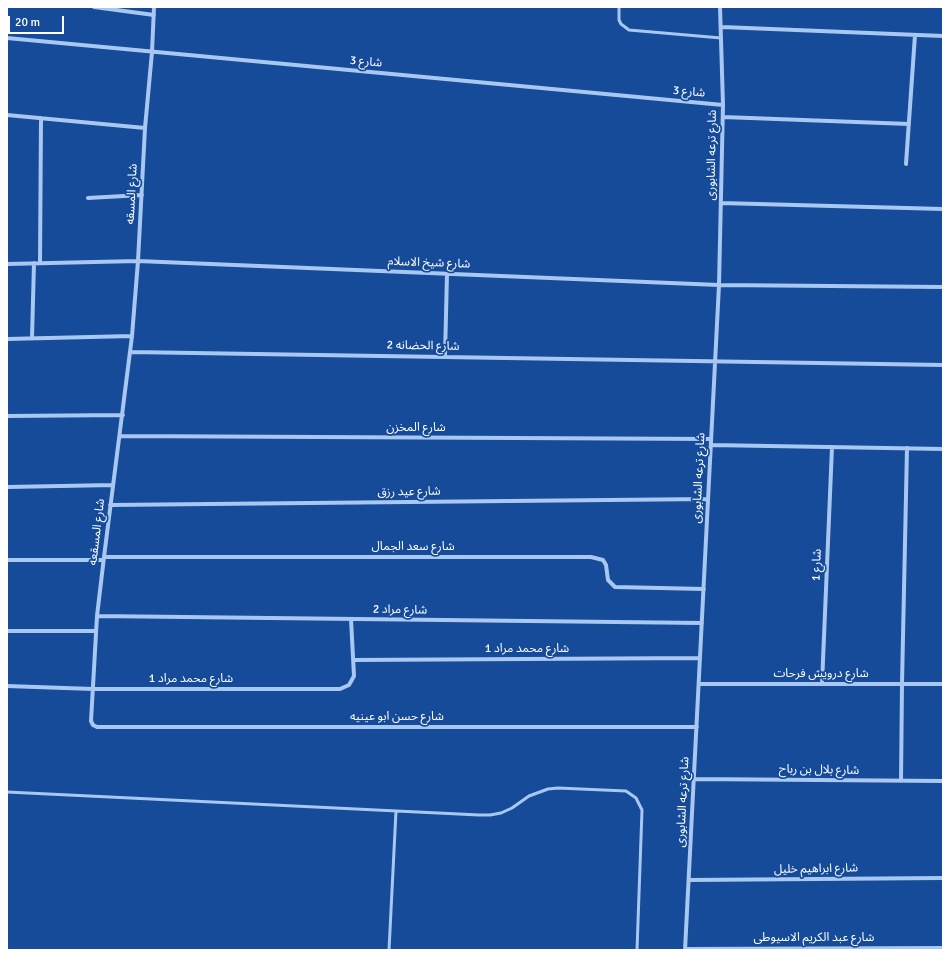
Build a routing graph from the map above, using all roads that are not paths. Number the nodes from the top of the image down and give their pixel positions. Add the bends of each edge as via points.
1 (94, 7) edge
2 (154, 7) edge
3 (619, 7) edge
4 (720, 7) edge
5 (154, 15) junction
6 (722, 27) junction
7 (915, 35) junction
8 (943, 36) edge
9 (7, 38) edge
10 (722, 38) junction
11 (152, 52) junction
12 (723, 105) junction
13 (7, 115) edge
14 (723, 117) junction
15 (41, 118) junction
16 (909, 124) junction
17 (145, 128) junction
18 (906, 164) dead end
19 (142, 195) junction
20 (88, 198) dead end
21 (721, 203) junction
22 (943, 209) edge
23 (138, 261) junction
24 (34, 263) junction
25 (40, 263) junction
26 (7, 264) edge
27 (447, 274) junction
28 (719, 285) junction
29 (943, 288) edge
30 (132, 336) junction
31 (32, 338) junction
32 (7, 339) edge
33 (131, 352) junction
34 (445, 356) junction
35 (715, 362) junction
36 (943, 365) edge
37 (122, 415) junction
38 (7, 416) edge
39 (120, 436) junction
40 (711, 439) junction
41 (711, 445) junction
42 (832, 447) junction
43 (908, 448) junction
44 (943, 449) edge
45 (113, 485) junction
46 (7, 487) edge
47 (708, 499) junction
48 (110, 505) junction
49 (104, 558) junction
50 (7, 560) edge
51 (704, 589) junction
52 (97, 616) junction
53 (351, 619) junction
54 (702, 623) junction
55 (96, 631) junction
56 (7, 632) edge
57 (700, 658) junction
58 (353, 660) junction
59 (699, 684) junction
60 (822, 684) junction
61 (902, 684) junction
62 (943, 684) edge
63 (7, 686) edge
64 (93, 688) junction
65 (97, 727) joint
66 (697, 727) junction
67 (694, 779) junction
68 (900, 781) junction
69 (943, 781) edge
70 (7, 792) edge
71 (396, 811) junction
72 (943, 878) edge
73 (689, 880) junction
74 (943, 948) edge
75 (685, 949) edge
76 (389, 950) edge
77 (637, 950) edge

1 - 5 street
2 - 5 street, شارع المسقه
3 - 10 lane via 619,20 629,30
4 - 6 street, شارع ترعه الشابورى
5 - 11 street, شارع المسقه
6 - 7 street
6 - 10 street, شارع ترعه الشابورى
7 - 8 street
7 - 16 street
9 - 11 street, شارع 3
10 - 12 street, شارع ترعه الشابورى
11 - 12 street, شارع 3
11 - 17 street, شارع المسقه
12 - 14 street, شارع ترعه الشابورى
13 - 15 street
14 - 16 street
14 - 21 street, شارع ترعه الشابورى
15 - 17 street
15 - 25 street
16 - 18 street
17 - 19 street, شارع المسقه
19 - 20 street
19 - 23 street, شارع المسقه
21 - 22 street
21 - 28 street, شارع ترعه الشابورى
23 - 25 street, شارع شيخ الاسلام
23 - 27 street, شارع شيخ الاسلام
23 - 30 street, شارع المسقه
24 - 25 street, شارع شيخ الاسلام
24 - 26 street, شارع شيخ الاسلام
24 - 31 street
27 - 28 street, شارع شيخ الاسلام
27 - 34 street
28 - 29 street, شارع شيخ الاسلام
28 - 35 street, شارع ترعه الشابورى
30 - 31 street
30 - 33 street, شارع المسقعه
31 - 32 street
33 - 34 street, شارع الحضانه 2
33 - 37 street, شارع المسقعه
34 - 35 street, شارع الحضانه 2
35 - 36 street, شارع الحضانه 2
35 - 40 street, شارع ترعه الشابورى
37 - 38 street
37 - 39 street, شارع المسقعه
39 - 40 street, شارع المخزن
39 - 45 street, شارع المسقعه
40 - 41 street, شارع ترعه الشابورى
41 - 42 street
41 - 47 street, شارع ترعه الشابورى
42 - 43 street
42 - 60 street, شارع 1
43 - 44 street
43 - 61 street
45 - 46 street
45 - 48 street, شارع المسقعه
47 - 48 street, شارع عيد رزق
47 - 51 street, شارع ترعه الشابورى
48 - 49 street, شارع المسقعه
49 - 50 street
49 - 51 street, شارع سعد الجمال via 591,558 603,560 608,580 615,586
49 - 52 street, شارع المسقعه
51 - 54 street, شارع ترعه الشابورى
52 - 53 street, شارع مراد 2
52 - 55 street, شارع المسقعه
53 - 54 street, شارع مراد 2
53 - 58 street, شارع محمد مراد 1
54 - 57 street, شارع ترعه الشابورى
55 - 56 street
55 - 64 street, شارع المسقعه
57 - 58 street, شارع محمد مراد 1
57 - 59 street, شارع ترعه الشابورى
58 - 64 street, شارع محمد مراد 1 via 354,676 349,685 340,689
59 - 60 street, شارع درويش فرحات
59 - 66 street, شارع ترعه الشابورى
60 - 61 street, شارع درويش فرحات
61 - 62 street, شارع درويش فرحات
61 - 68 street
63 - 64 street, شارع محمد مراد 1
64 - 65 street, شارع المسقعه via 91,721
65 - 66 street, شارع حسن ابو عينيه
66 - 67 street, شارع ترعه الشابورى
67 - 68 street, شارع بلال بن رباح
67 - 73 street, شارع ترعه الشابورى
68 - 69 street, شارع بلال بن رباح
70 - 71 lane
71 - 76 lane
71 - 77 lane via 490,815 512,808 538,792 558,788 619,790 632,794 640,804 642,817
72 - 73 street, شارع ابراهيم خليل
73 - 75 street, شارع ترعه الشابورى
74 - 75 street, شارع عبد الكريم الاسيوطى

